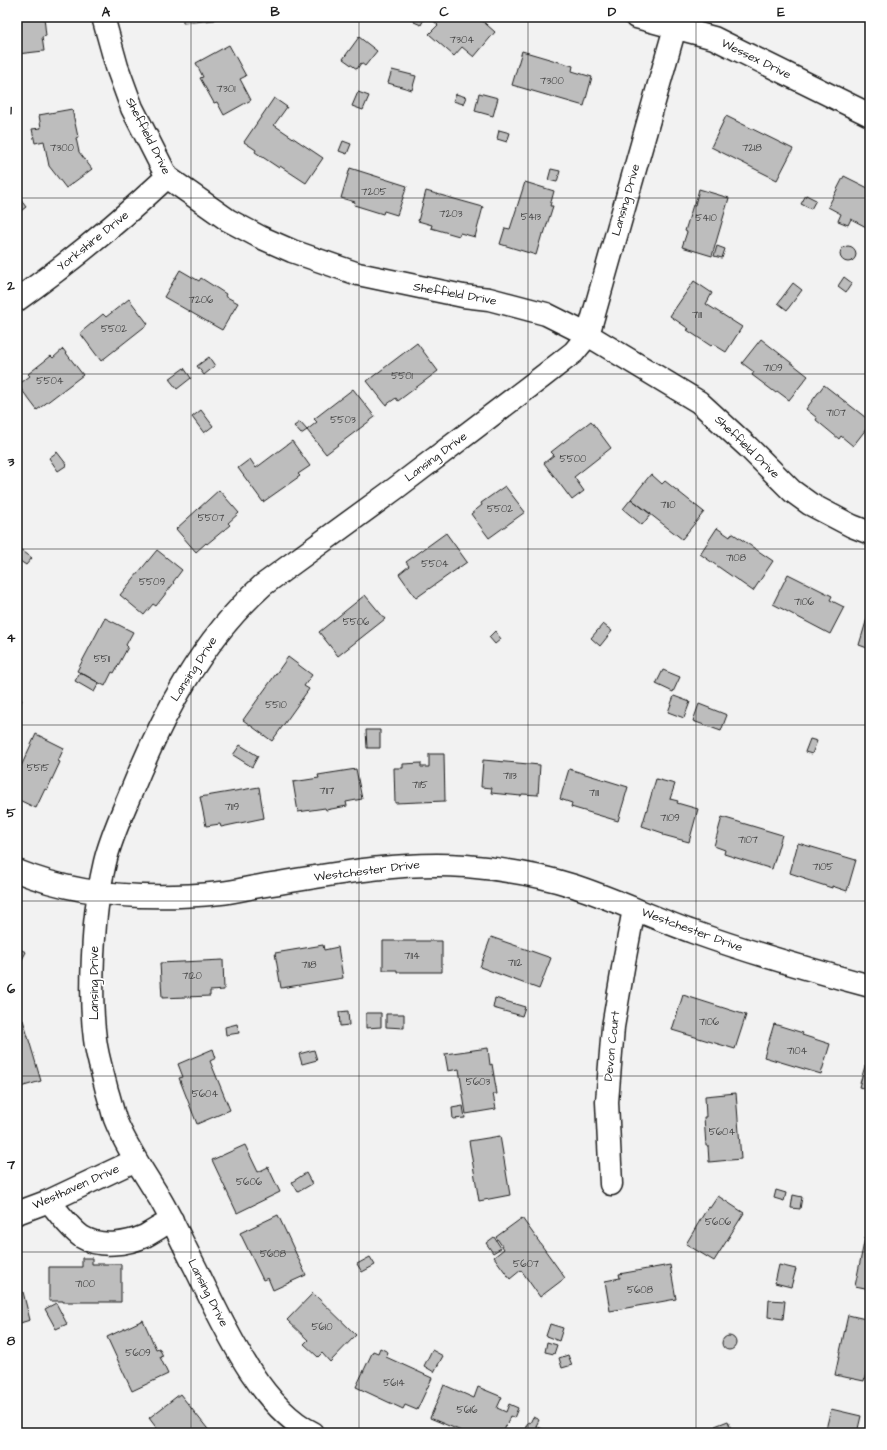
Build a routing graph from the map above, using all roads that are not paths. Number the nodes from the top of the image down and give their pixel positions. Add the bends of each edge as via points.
1 (103, 17) edge
2 (636, 17) edge
3 (677, 23) edge
4 (870, 115) edge
5 (166, 177) junction
6 (17, 300) edge
7 (588, 335) junction
8 (870, 533) edge
9 (17, 871) edge
10 (98, 892) junction
11 (634, 909) junction
12 (870, 986) edge
13 (136, 1160) junction
14 (611, 1184) dead end
15 (48, 1201) junction
16 (17, 1213) edge
17 (172, 1220) junction
18 (313, 1433) edge

1 - 5 street, Sheffield Drive via 132,108
2 - 3 street, Wessex Drive
3 - 4 street, Wessex Drive via 714,38
3 - 7 street, Lansing Drive
5 - 6 street, Yorkshire Drive via 131,210
5 - 7 street, Sheffield Drive via 228,220 292,251 358,274 489,299 546,314
7 - 8 street, Sheffield Drive via 699,402 792,491 810,504
7 - 10 street, Lansing Drive via 574,352 547,373 263,585 223,626 198,659 170,704 113,835
9 - 10 street, Westchester Drive via 53,883
10 - 11 street, Westchester Drive via 147,896 222,893 355,871 429,864 504,870 543,878 572,885
10 - 13 street, Lansing Drive via 92,955 95,1042 115,1118
11 - 12 street, Westchester Drive via 777,960
11 - 14 street, Devon Court via 613,1027 606,1102
13 - 15 street, Westhaven Drive
13 - 17 street, Lansing Drive
15 - 16 street, Westhaven Drive
15 - 17 street via 77,1233 93,1242 104,1244 132,1241
17 - 18 street, Lansing Drive via 208,1293 260,1386 284,1413

